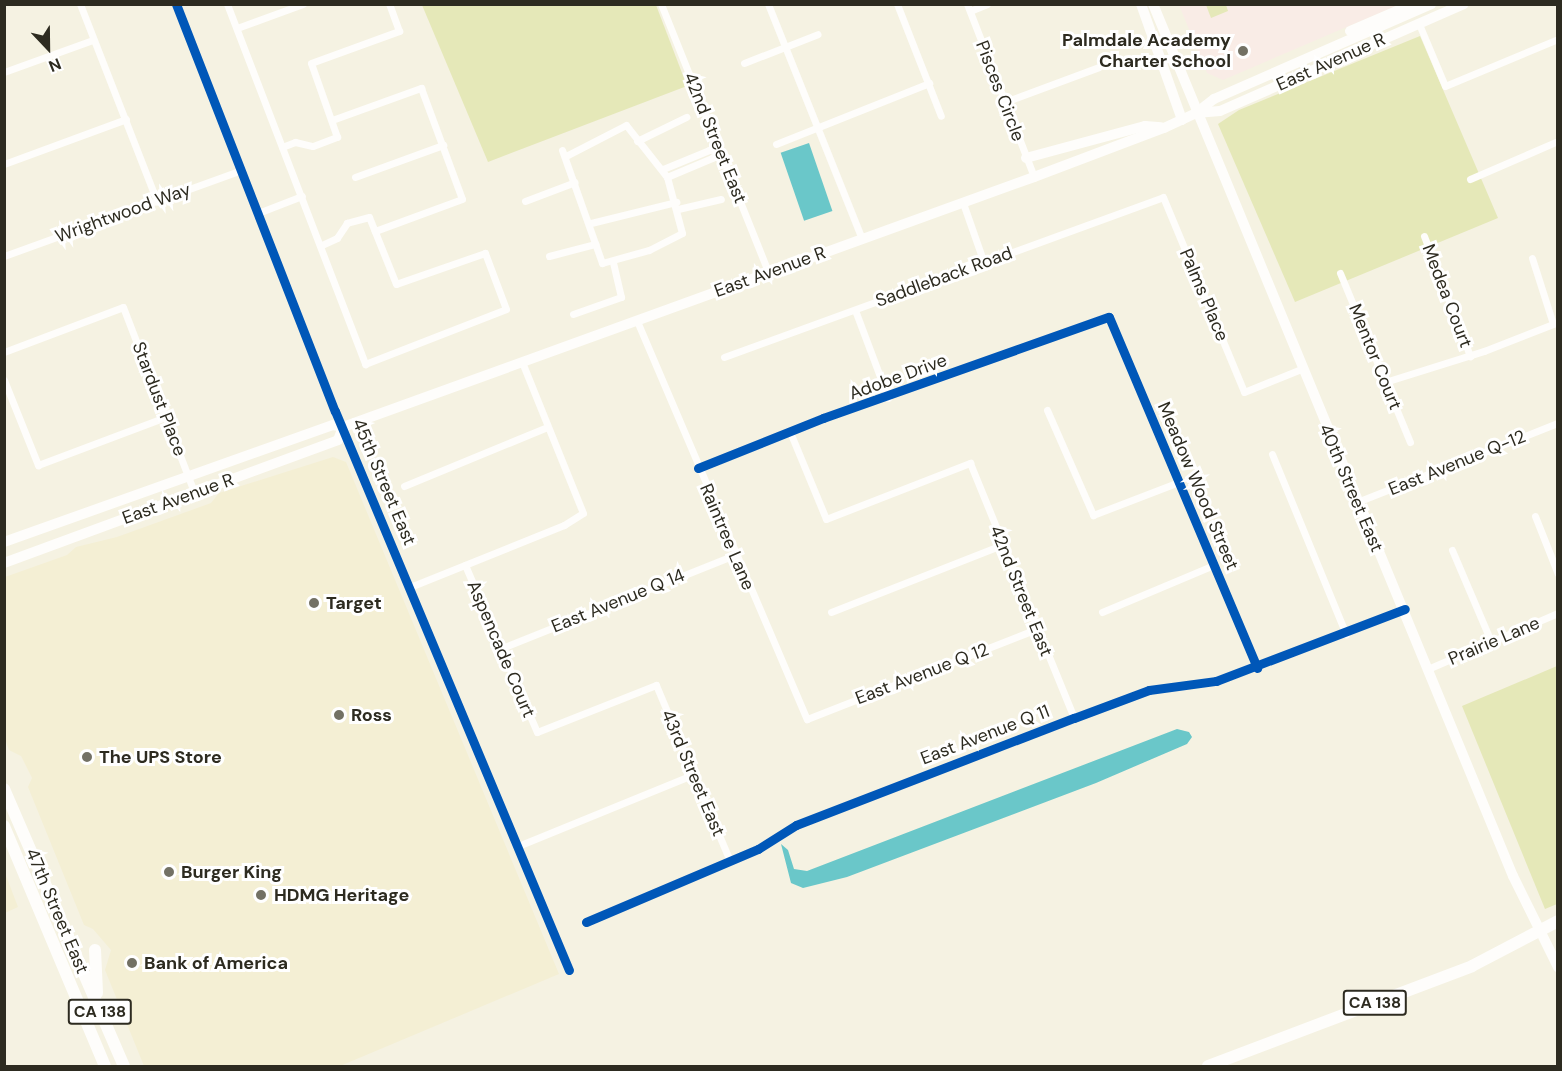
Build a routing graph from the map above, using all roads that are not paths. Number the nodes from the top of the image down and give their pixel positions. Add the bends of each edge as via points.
1 (80, 4) edge
2 (176, 4) edge
3 (227, 4) edge
4 (303, 4) edge
5 (389, 4) edge
6 (661, 4) edge
7 (768, 4) edge
8 (897, 4) edge
9 (987, 4) edge
10 (1141, 4) edge
11 (1413, 4) edge
12 (1431, 4) edge
13 (1447, 4) edge
14 (1464, 4) edge
15 (1155, 6) edge
16 (968, 8) edge
17 (1419, 24) junction
18 (237, 28) junction
19 (1350, 31) dead end
20 (818, 34) dead end
21 (1557, 39) edge
22 (93, 40) junction
23 (785, 47) junction
24 (1356, 51) junction
25 (744, 63) dead end
26 (1099, 68) dead end
27 (4, 72) edge
28 (928, 83) junction
29 (1005, 102) junction
30 (1196, 113) junction
31 (941, 116) dead end
32 (686, 117) dead end
33 (126, 119) junction
34 (332, 120) junction
35 (1182, 120) junction
36 (817, 128) junction
37 (1164, 128) junction
38 (637, 141) junction
39 (1557, 141) edge
40 (776, 144) dead end
41 (442, 145) junction
42 (282, 147) junction
43 (720, 150) junction
44 (1026, 158) junction
45 (4, 164) edge
46 (663, 169) junction
47 (241, 170) junction
48 (355, 177) dead end
49 (667, 177) junction
50 (1034, 177) junction
51 (1470, 178) dead end
52 (575, 182) junction
53 (302, 196) junction
54 (1163, 197) joint
55 (721, 199) dead end
56 (157, 201) junction
57 (525, 201) dead end
58 (963, 203) junction
59 (677, 206) junction
60 (258, 213) junction
61 (591, 223) junction
62 (375, 231) junction
63 (1424, 236) dead end
64 (862, 239) junction
65 (595, 244) junction
66 (322, 245) junction
67 (4, 256) edge
68 (549, 256) dead end
69 (1532, 258) dead end
70 (613, 262) junction
71 (984, 263) junction
72 (768, 272) junction
73 (1340, 273) dead end
74 (855, 310) junction
75 (573, 314) dead end
76 (1109, 317) joint
77 (637, 321) junction
78 (1555, 323) edge
79 (4, 352) edge
80 (1470, 356) junction
81 (724, 357) dead end
82 (522, 362) junction
83 (1301, 369) junction
84 (4, 380) edge
85 (1385, 382) junction
86 (888, 398) junction
87 (1047, 410) dead end
88 (166, 417) junction
89 (1557, 423) edge
90 (343, 427) junction
91 (547, 427) junction
92 (790, 432) junction
93 (1410, 442) dead end
94 (1272, 454) dead end
95 (698, 468) junction
96 (189, 477) junction
97 (1179, 482) junction
98 (404, 486) dead end
99 (194, 492) junction
100 (1357, 502) junction
101 (1534, 516) dead end
102 (4, 542) edge
103 (1002, 545) junction
104 (1452, 550) dead end
105 (735, 555) junction
106 (4, 563) edge
107 (465, 565) junction
108 (1214, 565) junction
109 (1557, 574) edge
110 (410, 587) junction
111 (1405, 609) junction
112 (831, 612) dead end
113 (1102, 612) dead end
114 (1557, 613) edge
115 (1037, 629) junction
116 (1346, 634) junction
117 (1492, 644) junction
118 (502, 648) junction
119 (1257, 668) junction
120 (1430, 668) junction
121 (656, 685) joint
122 (1074, 718) junction
123 (807, 719) joint
124 (694, 774) junction
125 (4, 789) edge
126 (4, 805) edge
127 (4, 826) edge
128 (518, 846) junction
129 (730, 861) junction
130 (55, 907) junction
131 (1557, 921) edge
132 (586, 922) dead end
133 (1539, 932) junction
134 (95, 950) dead end
135 (1557, 968) edge
136 (569, 970) dead end
137 (105, 1066) edge
138 (124, 1066) edge
139 (1208, 1066) edge

1 - 22 street
2 - 47 street, 45th Street East
3 - 18 street
4 - 18 street
5 - 34 street via 399,32 311,63
6 - 43 street, 42nd Street East
7 - 23 street
8 - 28 street
9 - 16 street
10 - 35 main road
11 - 19 main road
12 - 30 main road, East Avenue R via 1214,99
13 - 24 main road via 1368,40
14 - 17 main road, East Avenue R
15 - 30 main road, 40th Street East
16 - 29 street, Pisces Circle
17 - 21 street via 1445,86
17 - 24 main road, East Avenue R
18 - 42 street
20 - 23 street
22 - 27 street
22 - 33 street
23 - 25 street
23 - 36 street
24 - 30 main road, East Avenue R via 1220,111
26 - 29 street
28 - 31 street
28 - 36 street
29 - 44 street, Pisces Circle
30 - 35 main road, East Avenue R
30 - 83 main road, 40th Street East
32 - 38 street
33 - 45 street
33 - 56 street
34 - 41 street via 422,88
34 - 42 street via 338,137 313,146 295,142
35 - 37 main road, East Avenue R
36 - 40 street
36 - 64 street
37 - 44 main road via 1145,126
37 - 50 main road, East Avenue R
38 - 46 street
38 - 52 street via 626,125 564,153
39 - 51 street
41 - 48 street
41 - 62 street via 462,199
42 - 53 street
43 - 46 street via 709,150
43 - 49 street via 712,158
43 - 72 street, 42nd Street East
44 - 50 street, Pisces Circle
46 - 49 street
47 - 56 street, Wrightwood Way
47 - 60 street, 45th Street East
49 - 59 street
50 - 58 main road, East Avenue R
52 - 57 street
52 - 61 street
53 - 60 street
53 - 66 street
54 - 71 street, Saddleback Road
54 - 83 street, Palms Place via 1244,392
55 - 59 street
56 - 67 street, Wrightwood Way
58 - 64 main road, East Avenue R
58 - 71 street
59 - 61 street
59 - 70 street via 682,234
60 - 90 street, 45th Street East
61 - 65 street
62 - 66 street via 369,217 347,223 337,238
62 - 66 street via 396,284 485,253 506,309 365,364
63 - 80 street, Medea Court
64 - 72 main road, East Avenue R
65 - 68 street
65 - 70 street via 602,263
69 - 78 street
70 - 75 street via 621,297
71 - 74 street, Saddleback Road
72 - 77 main road, East Avenue R
73 - 85 street, Mentor Court
74 - 81 street, Saddleback Road
74 - 86 street
76 - 86 street, Adobe Drive
76 - 97 street, Meadow Wood Street
77 - 82 main road, East Avenue R
77 - 95 street, Raintree Lane
78 - 80 street
79 - 88 street, Stardust Place via 123,307
80 - 85 street
82 - 90 main road, East Avenue R
82 - 91 street
83 - 100 main road, 40th Street East
84 - 88 street via 38,465
85 - 93 street, Mentor Court
86 - 92 street, Adobe Drive
87 - 97 street via 1093,515
88 - 96 street, Stardust Place
89 - 100 street, East Avenue Q-12
90 - 96 main road, East Avenue R via 333,425
90 - 99 main road, East Avenue R via 338,440
90 - 110 street, 45th Street East
91 - 98 street
91 - 107 street via 583,513 564,525
92 - 95 street, Adobe Drive
92 - 103 street, 42nd Street East via 826,519 970,463
94 - 116 street
95 - 105 street, Raintree Lane
96 - 99 street, Stardust Place
96 - 102 main road, East Avenue R
97 - 108 street, Meadow Wood Street
99 - 106 main road, East Avenue R
100 - 111 main road, 40th Street East
101 - 109 street
103 - 112 street
103 - 115 street, 42nd Street East
104 - 117 street
105 - 118 street, East Avenue Q 14
105 - 123 street, Raintree Lane
107 - 110 street
107 - 118 street, Aspencade Court
108 - 113 street
108 - 119 street, Meadow Wood Street
110 - 128 street, 45th Street East
111 - 116 street, East Avenue Q 11
111 - 120 main road, 40th Street East
114 - 117 street, Prairie Lane
115 - 122 street, 42nd Street East
115 - 123 street, East Avenue Q 12
116 - 119 street, East Avenue Q 11
117 - 120 street, Prairie Lane
118 - 121 street, Aspencade Court via 537,732
119 - 122 street, East Avenue Q 11 via 1216,681 1149,690
120 - 133 main road, 40th Street East
121 - 124 street, 43rd Street East
122 - 129 street, East Avenue Q 11 via 796,825
124 - 128 street
124 - 129 street, 43rd Street East
125 - 130 highway, 47th Street East / CA 138
126 - 130 highway via 44,897
127 - 137 highway, 47th Street East / CA 138
128 - 136 street, 45th Street East
129 - 132 street, East Avenue Q 11
130 - 138 highway, 47th Street East / CA 138
131 - 133 highway, CA 138
133 - 135 main road, 40th Street East
133 - 139 highway, CA 138 via 1472,966
134 - 138 highway via 96,991 125,1057

